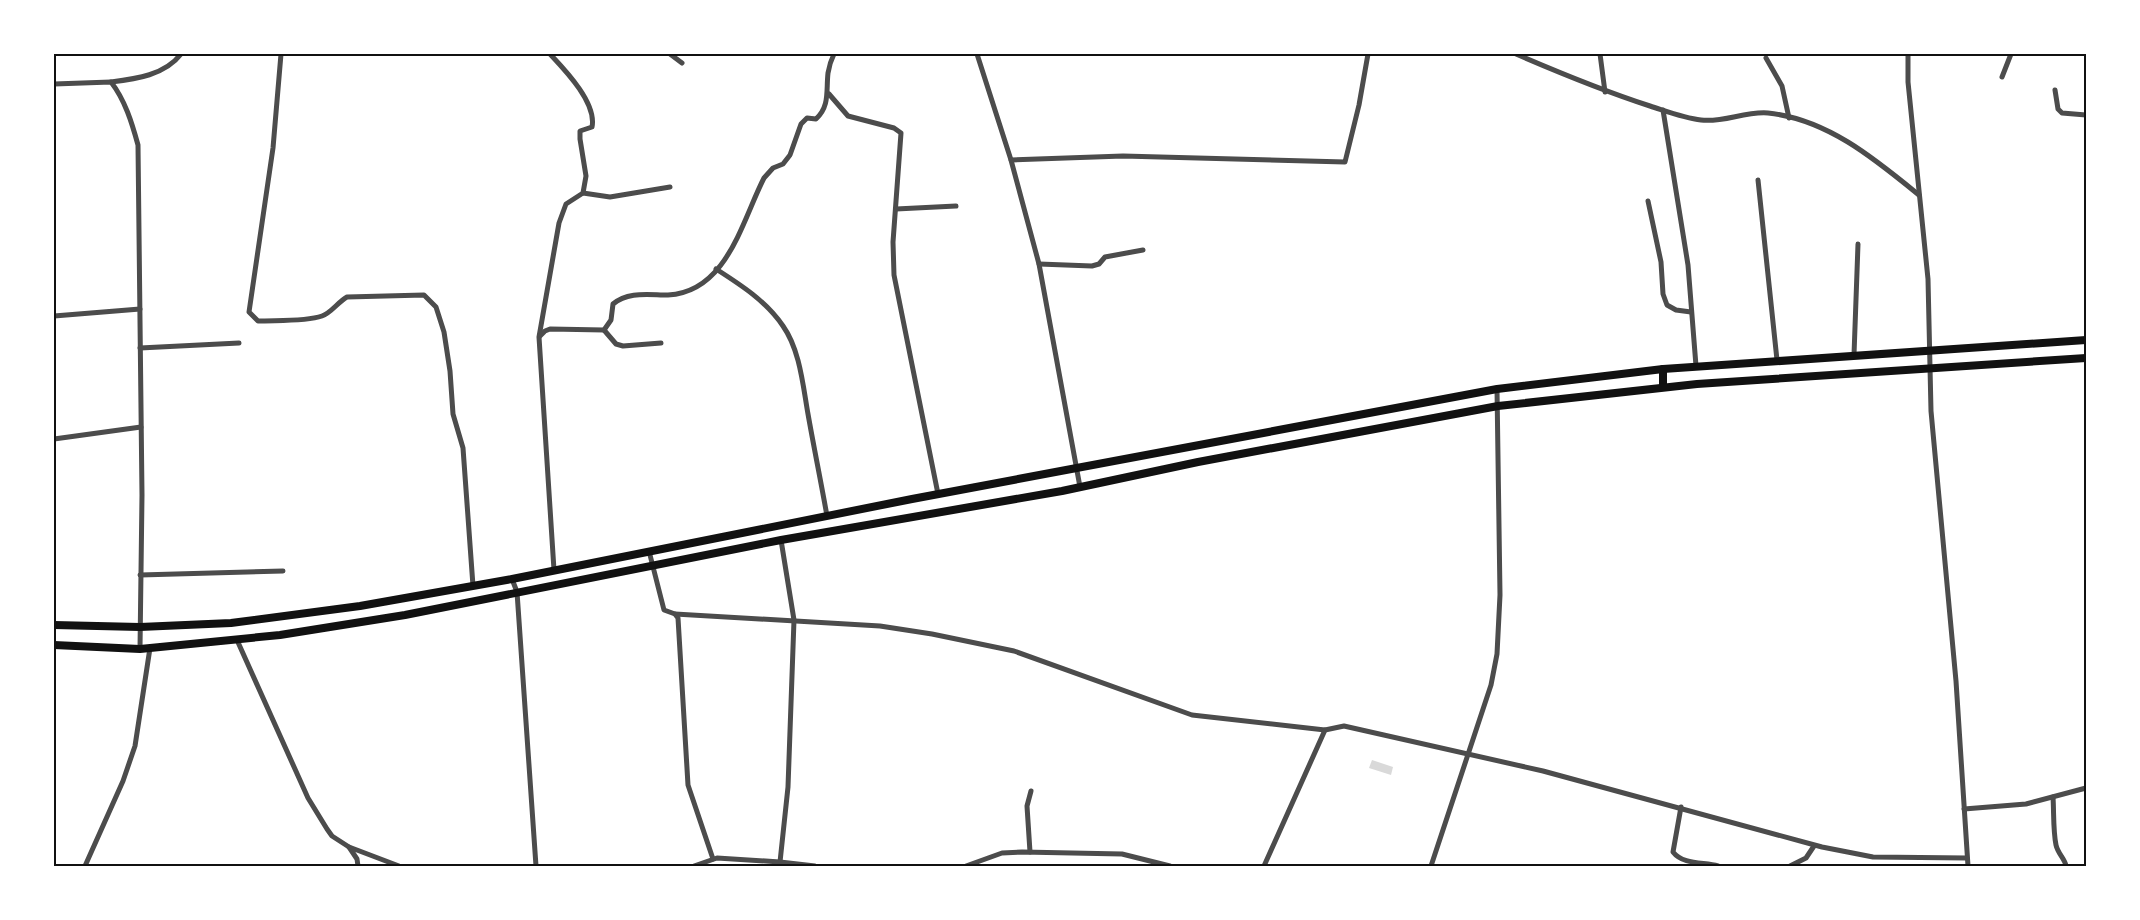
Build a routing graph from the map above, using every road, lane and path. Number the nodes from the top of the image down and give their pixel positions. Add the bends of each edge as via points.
1 (180, 54) edge
2 (281, 54) edge
3 (550, 54) edge
4 (670, 54) edge
5 (834, 54) edge
6 (977, 54) edge
7 (1368, 54) edge
8 (1516, 54) edge
9 (1530, 54) edge
10 (1600, 54) edge
11 (1908, 54) edge
12 (2011, 54) edge
13 (1766, 58) dead end
14 (1531, 61) junction
15 (682, 63) dead end
16 (2002, 77) dead end
17 (111, 82) junction
18 (54, 84) edge
19 (2055, 90) dead end
20 (1605, 92) junction
21 (829, 94) junction
22 (1663, 110) junction
23 (2086, 115) edge
24 (1790, 118) junction
25 (1011, 160) junction
26 (1758, 180) dead end
27 (670, 187) dead end
28 (583, 193) junction
29 (1919, 195) junction
30 (1648, 201) dead end
31 (956, 206) dead end
32 (896, 209) junction
33 (1858, 244) dead end
34 (1143, 250) dead end
35 (1039, 264) junction
36 (716, 269) junction
37 (140, 308) junction
38 (1691, 312) junction
39 (54, 316) edge
40 (604, 330) junction
41 (539, 337) junction
42 (2086, 340) edge
43 (239, 343) dead end
44 (661, 343) dead end
45 (140, 348) junction
46 (1930, 350) junction
47 (1854, 355) junction
48 (2086, 358) edge
49 (1777, 360) junction
50 (1696, 366) junction
51 (1662, 369) junction
52 (1929, 369) junction
53 (1662, 387) junction
54 (1497, 389) junction
55 (1498, 406) junction
56 (142, 426) junction
57 (54, 439) edge
58 (1076, 469) junction
59 (1080, 487) junction
60 (938, 494) junction
61 (827, 516) junction
62 (781, 540) junction
63 (649, 551) junction
64 (652, 567) junction
65 (283, 570) dead end
66 (554, 570) junction
67 (140, 575) junction
68 (512, 580) junction
69 (473, 586) junction
70 (517, 592) junction
71 (675, 614) junction
72 (794, 620) junction
73 (54, 625) edge
74 (140, 627) junction
75 (237, 640) junction
76 (54, 645) edge
77 (150, 648) junction
78 (140, 649) junction
79 (1325, 730) junction
80 (1468, 753) junction
81 (2086, 788) edge
82 (1031, 791) dead end
83 (2053, 797) junction
84 (1681, 807) junction
85 (1964, 809) junction
86 (349, 846) junction
87 (1814, 846) junction
88 (1030, 852) junction
89 (1967, 858) junction
90 (713, 859) junction
91 (780, 862) junction
92 (85, 866) edge
93 (358, 866) edge
94 (398, 866) edge
95 (536, 866) edge
96 (694, 866) edge
97 (815, 866) edge
98 (966, 866) edge
99 (1170, 866) edge
100 (1264, 866) edge
101 (1431, 866) edge
102 (1718, 866) edge
103 (1790, 866) edge
104 (1968, 866) edge
105 (2066, 866) edge

1 - 17 street via 173,64 157,71
2 - 69 street via 274,148 249,312 258,321 297,319 322,316 347,297 424,295 436,308 444,332 453,414 463,448
3 - 28 street via 590,106 592,126 580,131 586,176
4 - 15 street
5 - 21 street via 828,72
6 - 25 street
7 - 25 street via 1345,162 1123,156
8 - 14 street
9 - 14 street
10 - 20 street
11 - 29 street
12 - 16 street
13 - 24 street via 1782,86
14 - 20 street
17 - 18 street
17 - 37 street via 125,107 138,145
19 - 23 street via 2058,108 2062,112
20 - 22 street
21 - 32 street via 848,116 902,133
21 - 36 street via 823,113 816,119 807,118 801,124 790,155 764,178 729,255
22 - 24 street via 1700,120 1716,121 1768,113
22 - 38 street via 1688,265
24 - 29 street via 1842,138
25 - 35 street
26 - 49 street
27 - 28 street via 610,197
28 - 41 street via 566,204 559,223
29 - 46 street via 1928,279
30 - 38 street via 1667,305
31 - 32 street
32 - 60 street via 894,275
33 - 47 street
34 - 35 street via 1105,257 1096,265
35 - 58 street
36 - 40 street via 699,286 685,293 620,297 613,304 611,320
36 - 61 street via 746,288 784,326 802,378
37 - 39 street
37 - 45 street
38 - 50 street
40 - 41 street via 550,329
40 - 44 street via 616,344 623,346
41 - 66 street
42 - 46 highway
43 - 45 street
45 - 56 street
46 - 47 highway
46 - 52 street
47 - 49 highway
48 - 52 highway
49 - 50 highway
50 - 51 highway
51 - 53 highway
51 - 54 highway
52 - 53 highway
52 - 85 street
53 - 55 highway
54 - 55 street
54 - 58 highway
55 - 59 highway
55 - 80 street via 1498,654
56 - 57 street
56 - 67 street
58 - 59 street
58 - 60 highway
59 - 62 highway
60 - 61 highway
61 - 63 highway
62 - 64 highway
62 - 72 street
63 - 64 street
63 - 66 highway
64 - 70 highway
64 - 71 street via 664,610
65 - 67 street
66 - 68 highway
67 - 74 street
68 - 69 highway
68 - 70 street
69 - 74 highway via 360,606 231,623
70 - 75 highway via 404,615
70 - 95 street
71 - 72 street
71 - 90 street via 678,618 688,785
72 - 79 street via 880,626 966,640 1036,658 1192,715
72 - 91 street via 788,787
73 - 74 highway
74 - 78 street
75 - 77 highway
75 - 86 street via 308,798 332,836
76 - 78 highway
77 - 78 highway
77 - 92 street via 135,746
79 - 80 street via 1344,726
79 - 100 street
80 - 84 street
80 - 101 street
81 - 83 street
82 - 88 street via 1026,806
83 - 85 street via 2026,804
83 - 105 street via 2056,846
84 - 87 street
84 - 102 street via 1673,852 1679,858
85 - 89 street
86 - 93 street
86 - 94 street
87 - 89 street via 1873,857
87 - 103 street via 1806,858
88 - 98 street via 1002,853
88 - 99 street via 1122,854
89 - 104 street
90 - 91 street
90 - 96 street
91 - 97 street

